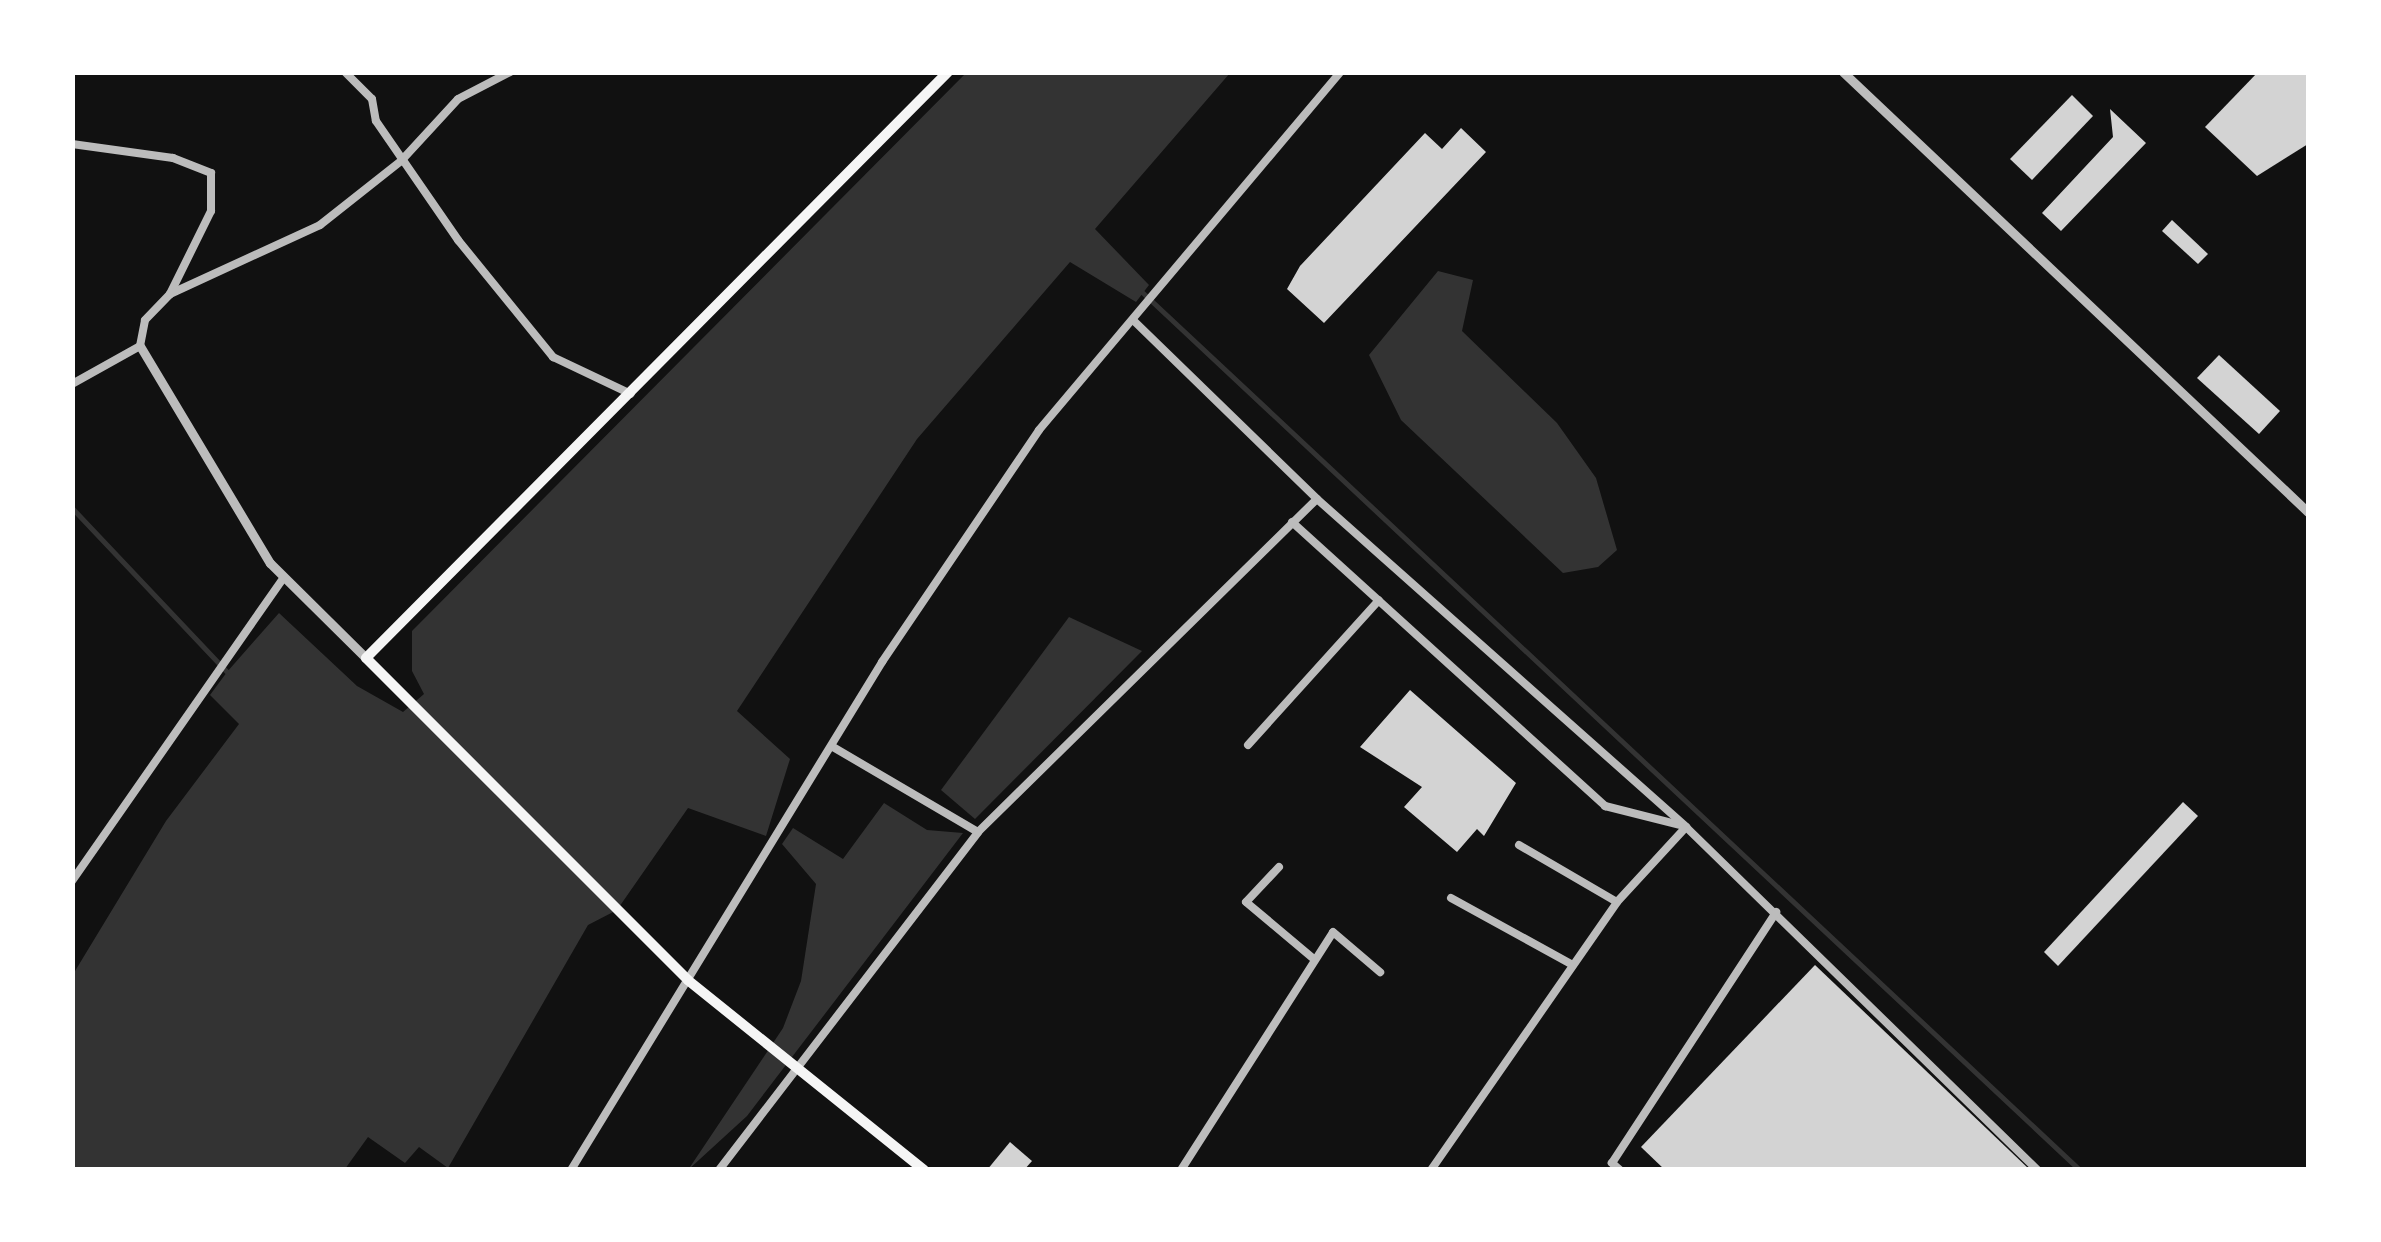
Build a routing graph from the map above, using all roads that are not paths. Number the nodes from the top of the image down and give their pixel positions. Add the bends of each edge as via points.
1 (345, 72) edge
2 (510, 72) edge
3 (948, 72) edge
4 (1340, 72) edge
5 (1843, 72) edge
6 (72, 144) edge
7 (401, 161) junction
8 (170, 294) junction
9 (1132, 320) junction
10 (140, 346) junction
11 (72, 384) edge
12 (631, 394) junction
13 (1317, 499) junction
14 (2308, 512) edge
15 (1292, 522) junction
16 (283, 579) junction
17 (1379, 600) junction
18 (366, 658) junction
19 (1248, 745) dead end
20 (832, 747) junction
21 (1686, 826) junction
22 (978, 832) junction
23 (1519, 845) dead end
24 (1279, 866) dead end
25 (72, 881) edge
26 (1451, 898) dead end
27 (1617, 902) junction
28 (1776, 912) junction
29 (1314, 959) junction
30 (1573, 965) junction
31 (1380, 972) dead end
32 (688, 980) junction
33 (796, 1064) junction
34 (571, 1170) edge
35 (719, 1170) edge
36 (924, 1170) edge
37 (1181, 1170) edge
38 (1431, 1170) edge
39 (1620, 1170) edge
40 (2038, 1170) edge

1 - 7 street via 372,99
2 - 7 street via 458,99
3 - 12 main road
4 - 9 street
5 - 14 street
6 - 8 street via 173,158 210,173 211,211
7 - 8 street via 300,237
7 - 12 street via 553,357
8 - 10 street via 146,320
9 - 13 street
9 - 20 street via 1038,430
10 - 11 street
10 - 16 street
12 - 18 main road
13 - 15 street
13 - 21 street
15 - 17 street
15 - 22 street
16 - 18 street
16 - 25 street via 214,667
17 - 19 street
17 - 21 street via 1605,806
18 - 32 main road
20 - 22 street
20 - 32 street
21 - 27 street
21 - 28 street
22 - 33 street
23 - 27 street
24 - 29 street via 1246,902
26 - 30 street
27 - 30 street
28 - 39 street via 1612,1163
28 - 40 street
29 - 31 street via 1333,932
29 - 37 street
30 - 38 street
32 - 33 main road
32 - 34 street
33 - 35 street
33 - 36 main road

